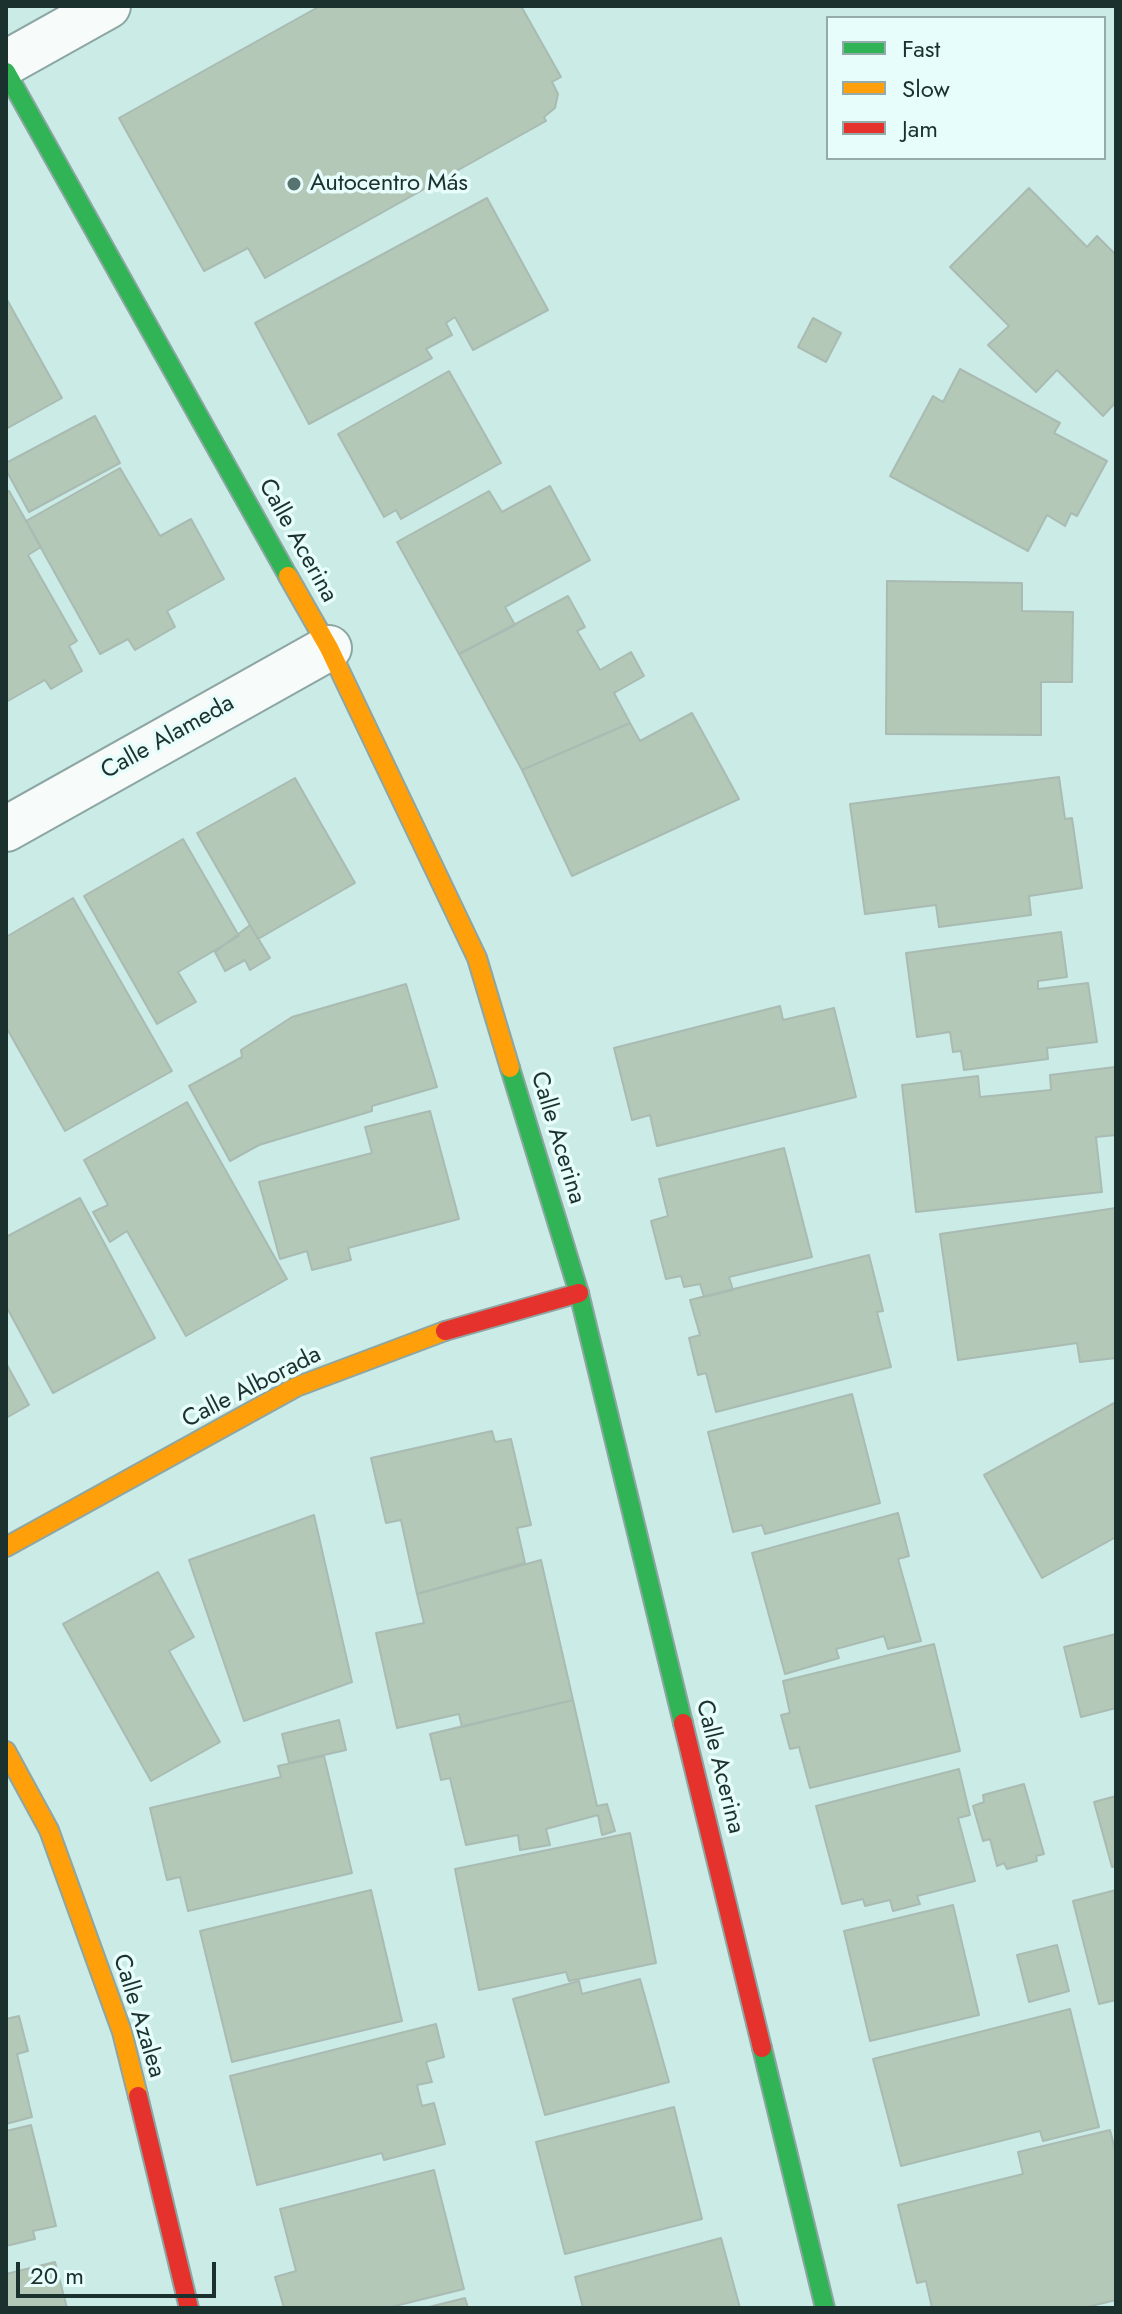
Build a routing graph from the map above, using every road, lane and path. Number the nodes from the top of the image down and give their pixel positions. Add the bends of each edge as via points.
1 (108, 6) edge
2 (6, 63) edge
3 (6, 72) edge
4 (329, 648) junction
5 (6, 829) edge
6 (579, 1293) junction
7 (6, 1547) edge
8 (6, 1751) edge
9 (189, 2308) edge
10 (825, 2308) edge

1 - 2 street
3 - 4 street, Calle Acerina
4 - 5 street, Calle Alameda
4 - 6 street, Calle Acerina via 477,958
6 - 7 street, Calle Alborada via 442,1332 296,1387
6 - 10 street, Calle Acerina
8 - 9 street, Calle Azalea via 49,1830 122,2032

